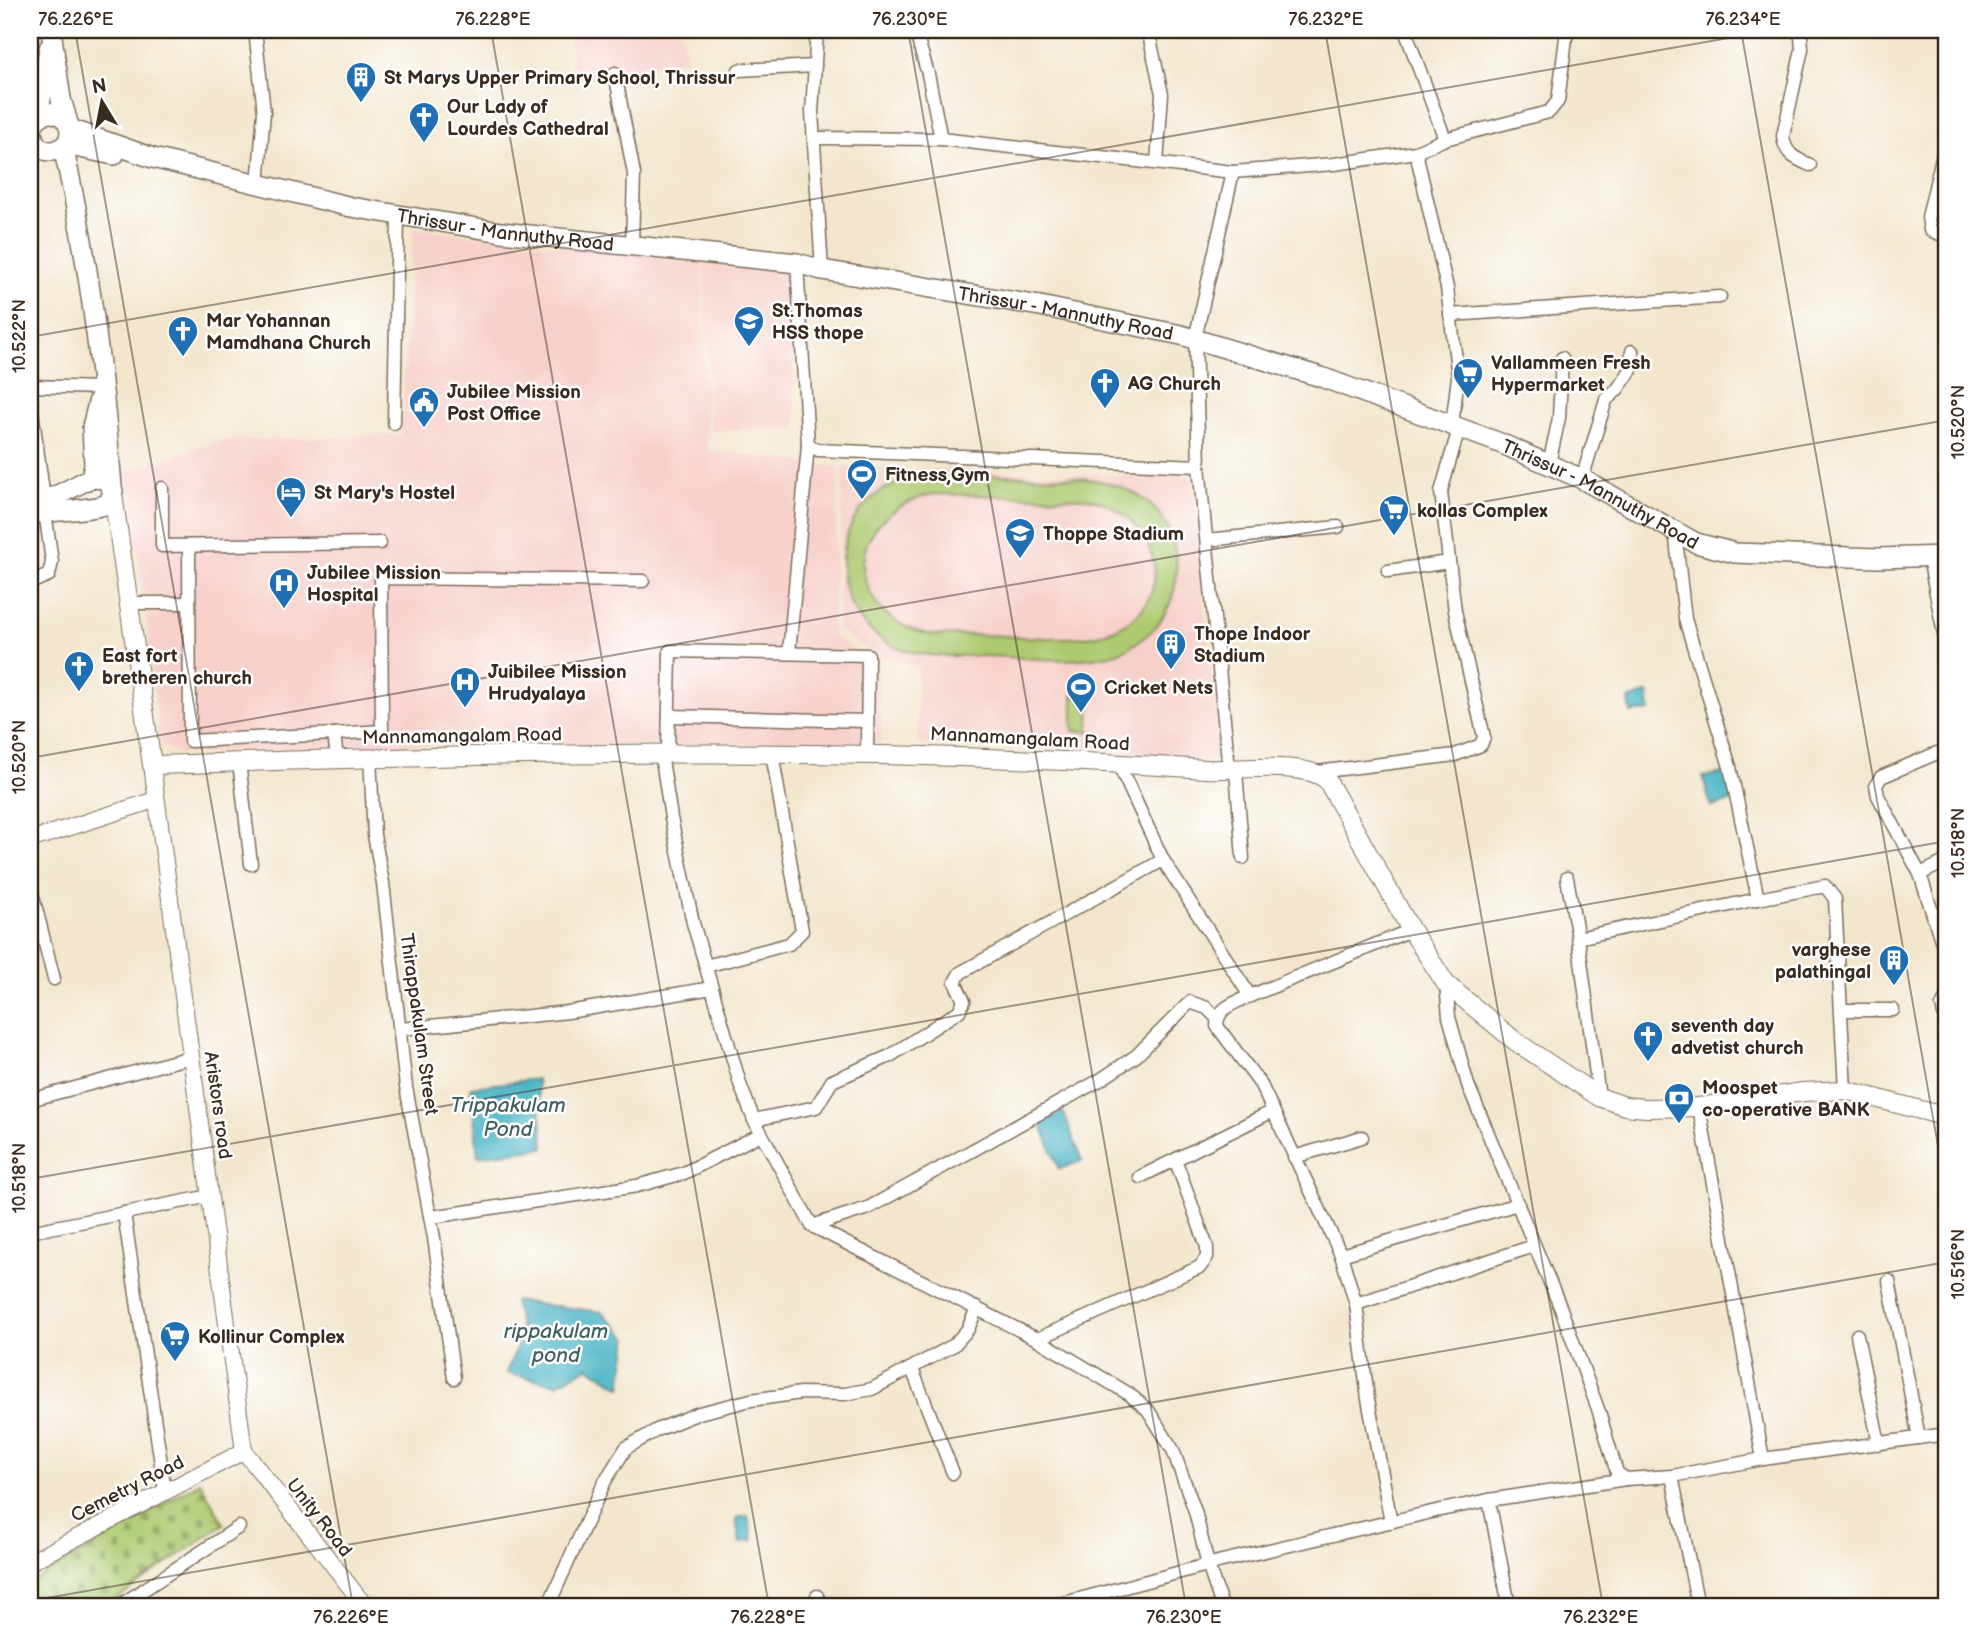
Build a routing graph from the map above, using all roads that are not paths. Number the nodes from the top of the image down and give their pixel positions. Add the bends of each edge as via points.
1 (255, 30) edge
2 (817, 30) edge
3 (915, 30) edge
4 (1148, 30) edge
5 (1405, 30) edge
6 (1567, 30) edge
7 (1796, 30) edge
8 (51, 32) edge
9 (815, 66) junction
10 (739, 70) dead end
11 (615, 73) dead end
12 (35, 121) edge
13 (1947, 137) edge
14 (814, 138) junction
15 (941, 139) junction
16 (1445, 139) junction
17 (55, 142) edge
18 (1416, 152) junction
19 (1157, 163) junction
20 (1810, 165) dead end
21 (1233, 172) junction
22 (258, 185) junction
23 (398, 215) junction
24 (1947, 237) edge
25 (632, 245) junction
26 (797, 263) junction
27 (822, 270) junction
28 (1720, 297) dead end
29 (1450, 315) junction
30 (1195, 339) junction
31 (1632, 351) dead end
32 (1562, 358) dead end
33 (30, 386) edge
34 (102, 388) junction
35 (30, 396) edge
36 (394, 423) dead end
37 (1456, 426) junction
38 (808, 445) junction
39 (1549, 464) junction
40 (1199, 466) junction
41 (1582, 479) junction
42 (88, 480) junction
43 (162, 488) dead end
44 (105, 499) junction
45 (37, 506) edge
46 (1338, 527) dead end
47 (1675, 531) junction
48 (1207, 540) junction
49 (380, 543) dead end
50 (189, 546) junction
51 (1938, 557) edge
52 (1449, 562) junction
53 (1388, 570) dead end
54 (643, 581) dead end
55 (30, 583) edge
56 (129, 603) junction
57 (189, 603) junction
58 (1947, 649) edge
59 (789, 653) junction
60 (670, 716) junction
61 (867, 721) junction
62 (334, 734) junction
63 (664, 753) junction
64 (772, 753) junction
65 (867, 753) junction
66 (370, 757) junction
67 (1947, 757) edge
68 (337, 758) junction
69 (239, 762) junction
70 (1118, 763) junction
71 (152, 765) junction
72 (1232, 770) junction
73 (1317, 772) junction
74 (155, 800) junction
75 (30, 840) edge
76 (1243, 858) dead end
77 (1163, 860) junction
78 (1947, 861) edge
79 (251, 864) dead end
80 (1920, 874) junction
81 (1567, 878) dead end
82 (30, 886) edge
83 (1758, 899) junction
84 (1411, 930) junction
85 (1578, 938) junction
86 (1947, 959) edge
87 (706, 966) junction
88 (54, 979) dead end
89 (1446, 984) junction
90 (712, 988) junction
91 (1250, 996) junction
92 (1947, 997) edge
93 (1843, 1010) junction
94 (1893, 1010) dead end
95 (1217, 1018) junction
96 (1947, 1026) edge
97 (401, 1029) junction
98 (191, 1056) junction
99 (1845, 1090) junction
100 (1599, 1097) junction
101 (30, 1100) edge
102 (1699, 1107) junction
103 (1273, 1111) junction
104 (1947, 1117) edge
105 (754, 1120) junction
106 (761, 1134) junction
107 (1362, 1137) dead end
108 (1294, 1157) junction
109 (1178, 1167) dead end
110 (1140, 1177) dead end
111 (210, 1196) junction
112 (1518, 1204) junction
113 (124, 1213) junction
114 (430, 1217) junction
115 (812, 1226) junction
116 (30, 1232) edge
117 (1534, 1246) junction
118 (1341, 1255) junction
119 (1889, 1281) dead end
120 (1356, 1304) junction
121 (977, 1308) junction
122 (1857, 1335) dead end
123 (1037, 1339) junction
124 (912, 1369) junction
125 (454, 1378) dead end
126 (1947, 1434) edge
127 (1919, 1438) junction
128 (1879, 1444) junction
129 (244, 1451) junction
130 (1763, 1459) junction
131 (953, 1473) dead end
132 (1672, 1476) junction
133 (1626, 1479) junction
134 (165, 1491) junction
135 (1489, 1500) junction
136 (1391, 1522) junction
137 (239, 1527) dead end
138 (30, 1562) edge
139 (1208, 1565) junction
140 (119, 1606) edge
141 (365, 1606) edge
142 (548, 1606) edge
143 (1053, 1606) edge
144 (1222, 1606) edge
145 (1509, 1606) edge
146 (1698, 1606) edge

1 - 22 street via 264,112
2 - 9 street
3 - 15 street
4 - 19 street via 1162,94
5 - 16 street
6 - 16 street via 1558,101 1549,112
7 - 20 street via 1802,49 1784,148
8 - 12 main road
8 - 17 main road
9 - 10 street
9 - 14 street
11 - 25 street via 634,174
12 - 17 main road via 33,139
12 - 17 main road, Thrissur - Mannuthy Road via 54,113
13 - 24 street via 1928,217 1930,230
14 - 15 street
14 - 27 street
15 - 19 street
16 - 18 street
17 - 22 main road, Thrissur - Mannuthy Road via 153,158
17 - 34 main road via 78,213
18 - 21 street
18 - 29 street
19 - 21 street
21 - 30 street
22 - 23 main road, Thrissur - Mannuthy Road
23 - 25 main road, Thrissur - Mannuthy Road via 501,232
23 - 36 street
25 - 26 main road, Thrissur - Mannuthy Road
26 - 27 main road, Thrissur - Mannuthy Road
26 - 38 street
27 - 30 main road, Thrissur - Mannuthy Road via 1040,306
28 - 29 street
29 - 37 street via 1458,377
30 - 37 main road, Thrissur - Mannuthy Road via 1321,377
30 - 40 street
31 - 41 street via 1631,370 1606,400
32 - 39 street via 1559,418
33 - 34 street
34 - 42 main road via 92,427 94,465
34 - 44 main road
35 - 45 street
37 - 39 main road, Thrissur - Mannuthy Road
37 - 52 street via 1441,492
38 - 40 street via 818,450
38 - 59 street
39 - 41 main road, Thrissur - Mannuthy Road
40 - 48 street
41 - 47 main road, Thrissur - Mannuthy Road
42 - 44 main road via 106,479
42 - 44 main road via 82,490 84,499
42 - 45 main road
43 - 50 street via 162,547
44 - 45 main road
44 - 56 main road via 123,561
45 - 55 street via 52,562 49,575
46 - 48 street
47 - 51 main road, Thrissur - Mannuthy Road via 1696,543 1735,554
47 - 83 street via 1685,619 1730,767
48 - 72 street
49 - 50 street
50 - 57 street
51 - 58 street
52 - 53 street
52 - 73 street via 1455,611 1484,737 1481,745 1455,755
54 - 62 street via 381,578 382,731
56 - 57 street
56 - 71 main road
57 - 62 street via 190,741
59 - 60 street via 670,651
59 - 61 street via 868,655
60 - 61 street
60 - 63 street
61 - 65 street
62 - 68 street
63 - 64 main road, Mannamangalam Road
63 - 66 main road, Mannamangalam Road
63 - 87 street via 673,832
64 - 65 main road, Mannamangalam Road
64 - 87 street via 802,931 789,944
65 - 70 main road, Mannamangalam Road
66 - 68 main road, Mannamangalam Road
66 - 97 street, Thirappakulam Street via 374,835
67 - 80 street via 1937,753 1881,777 1876,785
68 - 69 main road, Mannamangalam Road
69 - 71 main road, Mannamangalam Road
69 - 79 street
70 - 72 main road, Mannamangalam Road
70 - 77 street
71 - 74 street, Aristors road
72 - 73 main road, Mannamangalam Road
72 - 76 street
73 - 84 main road via 1326,780
74 - 75 street
74 - 98 street, Aristors road
77 - 91 street
77 - 105 street via 960,973 955,982 964,1002 959,1011 890,1056 832,1081 816,1107
78 - 80 street
80 - 86 street
81 - 85 street
82 - 88 street
83 - 85 street
83 - 93 street via 1825,886 1831,891
84 - 89 main road
84 - 91 street
85 - 100 street
87 - 90 street
89 - 100 main road via 1515,1041
89 - 112 street via 1451,1027 1468,1085
90 - 97 street via 568,1012
90 - 105 street
91 - 95 street via 1223,1009
92 - 96 street via 1942,1006
93 - 94 street
93 - 99 street
95 - 103 street via 1217,1026 1261,1085
95 - 115 street via 1190,1002 1136,1056 1100,1080 892,1196
97 - 114 street, Thirappakulam Street via 406,1087
98 - 101 street
98 - 111 street, Aristors road
99 - 102 main road
99 - 104 main road
100 - 102 main road via 1625,1106
102 - 130 street
103 - 108 street
103 - 110 street
105 - 106 street
106 - 114 street via 684,1173 636,1186
106 - 115 street
107 - 108 street
108 - 118 street
109 - 123 street via 1207,1247 1200,1267
111 - 113 street
111 - 129 street, Aristors road
112 - 117 street
112 - 118 street
113 - 116 street
113 - 134 street
114 - 125 street, Thirappakulam Street
115 - 121 street
117 - 120 street
117 - 133 street via 1598,1409 1613,1464
118 - 120 street
119 - 127 street
120 - 136 street
121 - 123 street
121 - 124 street via 954,1345
122 - 128 street
123 - 139 street via 1148,1410 1174,1450
124 - 131 street
124 - 142 street via 872,1389 801,1393 699,1413 626,1448 605,1481
126 - 127 street
127 - 128 street
128 - 130 street
129 - 134 street, Cemetry Road
129 - 141 street, Unity Road
130 - 132 street
132 - 133 street
132 - 146 street
133 - 135 street
134 - 138 street, Cemetry Road
135 - 136 street
135 - 145 street
136 - 139 street
137 - 140 street
139 - 143 street
139 - 144 street

